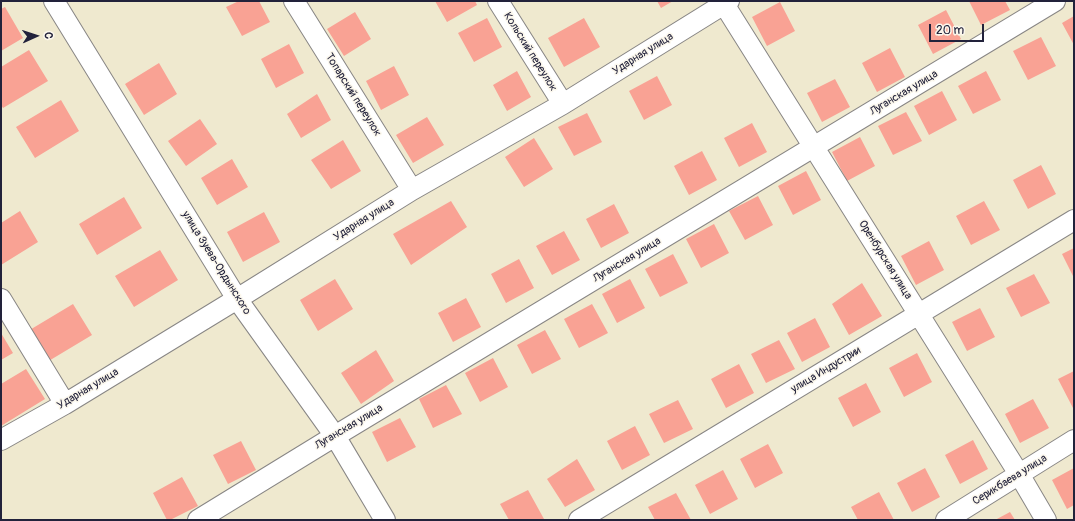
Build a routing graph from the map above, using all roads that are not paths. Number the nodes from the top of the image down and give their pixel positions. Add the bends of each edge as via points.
1 (54, 1) edge
2 (294, 1) edge
3 (498, 1) edge
4 (1055, 1) edge
5 (725, 2) edge
6 (563, 104) junction
7 (814, 148) junction
8 (412, 190) junction
9 (1074, 220) edge
10 (1, 299) edge
11 (237, 299) junction
12 (918, 314) junction
13 (64, 404) junction
14 (335, 436) junction
15 (1, 440) edge
16 (1074, 440) edge
17 (1019, 474) junction
18 (198, 520) edge
19 (385, 520) edge
20 (579, 520) edge
21 (946, 520) edge
22 (1046, 520) edge

1 - 11 street, улица Зуева-Ордынского
2 - 8 street, Топарский переулок
3 - 6 street, Кольский переулок
4 - 7 street, Луганская улица
5 - 6 street, Ударная улица
5 - 7 street, Оренбурская улица
6 - 8 street, Ударная улица
7 - 12 street, Оренбурская улица
7 - 14 street, Луганская улица
8 - 11 street, Ударная улица
9 - 12 street, улица Индустрии
10 - 13 street
11 - 13 street, Ударная улица
11 - 14 street, улица Зуева-Ордынского
12 - 17 street, Оренбурская улица
12 - 20 street, улица Индустрии
13 - 15 street, Ударная улица
14 - 18 street, Луганская улица
14 - 19 street, улица Зуева-Ордынского
16 - 17 street, Серикбаева улица
17 - 21 street, Серикбаева улица
17 - 22 street, Оренбурская улица

